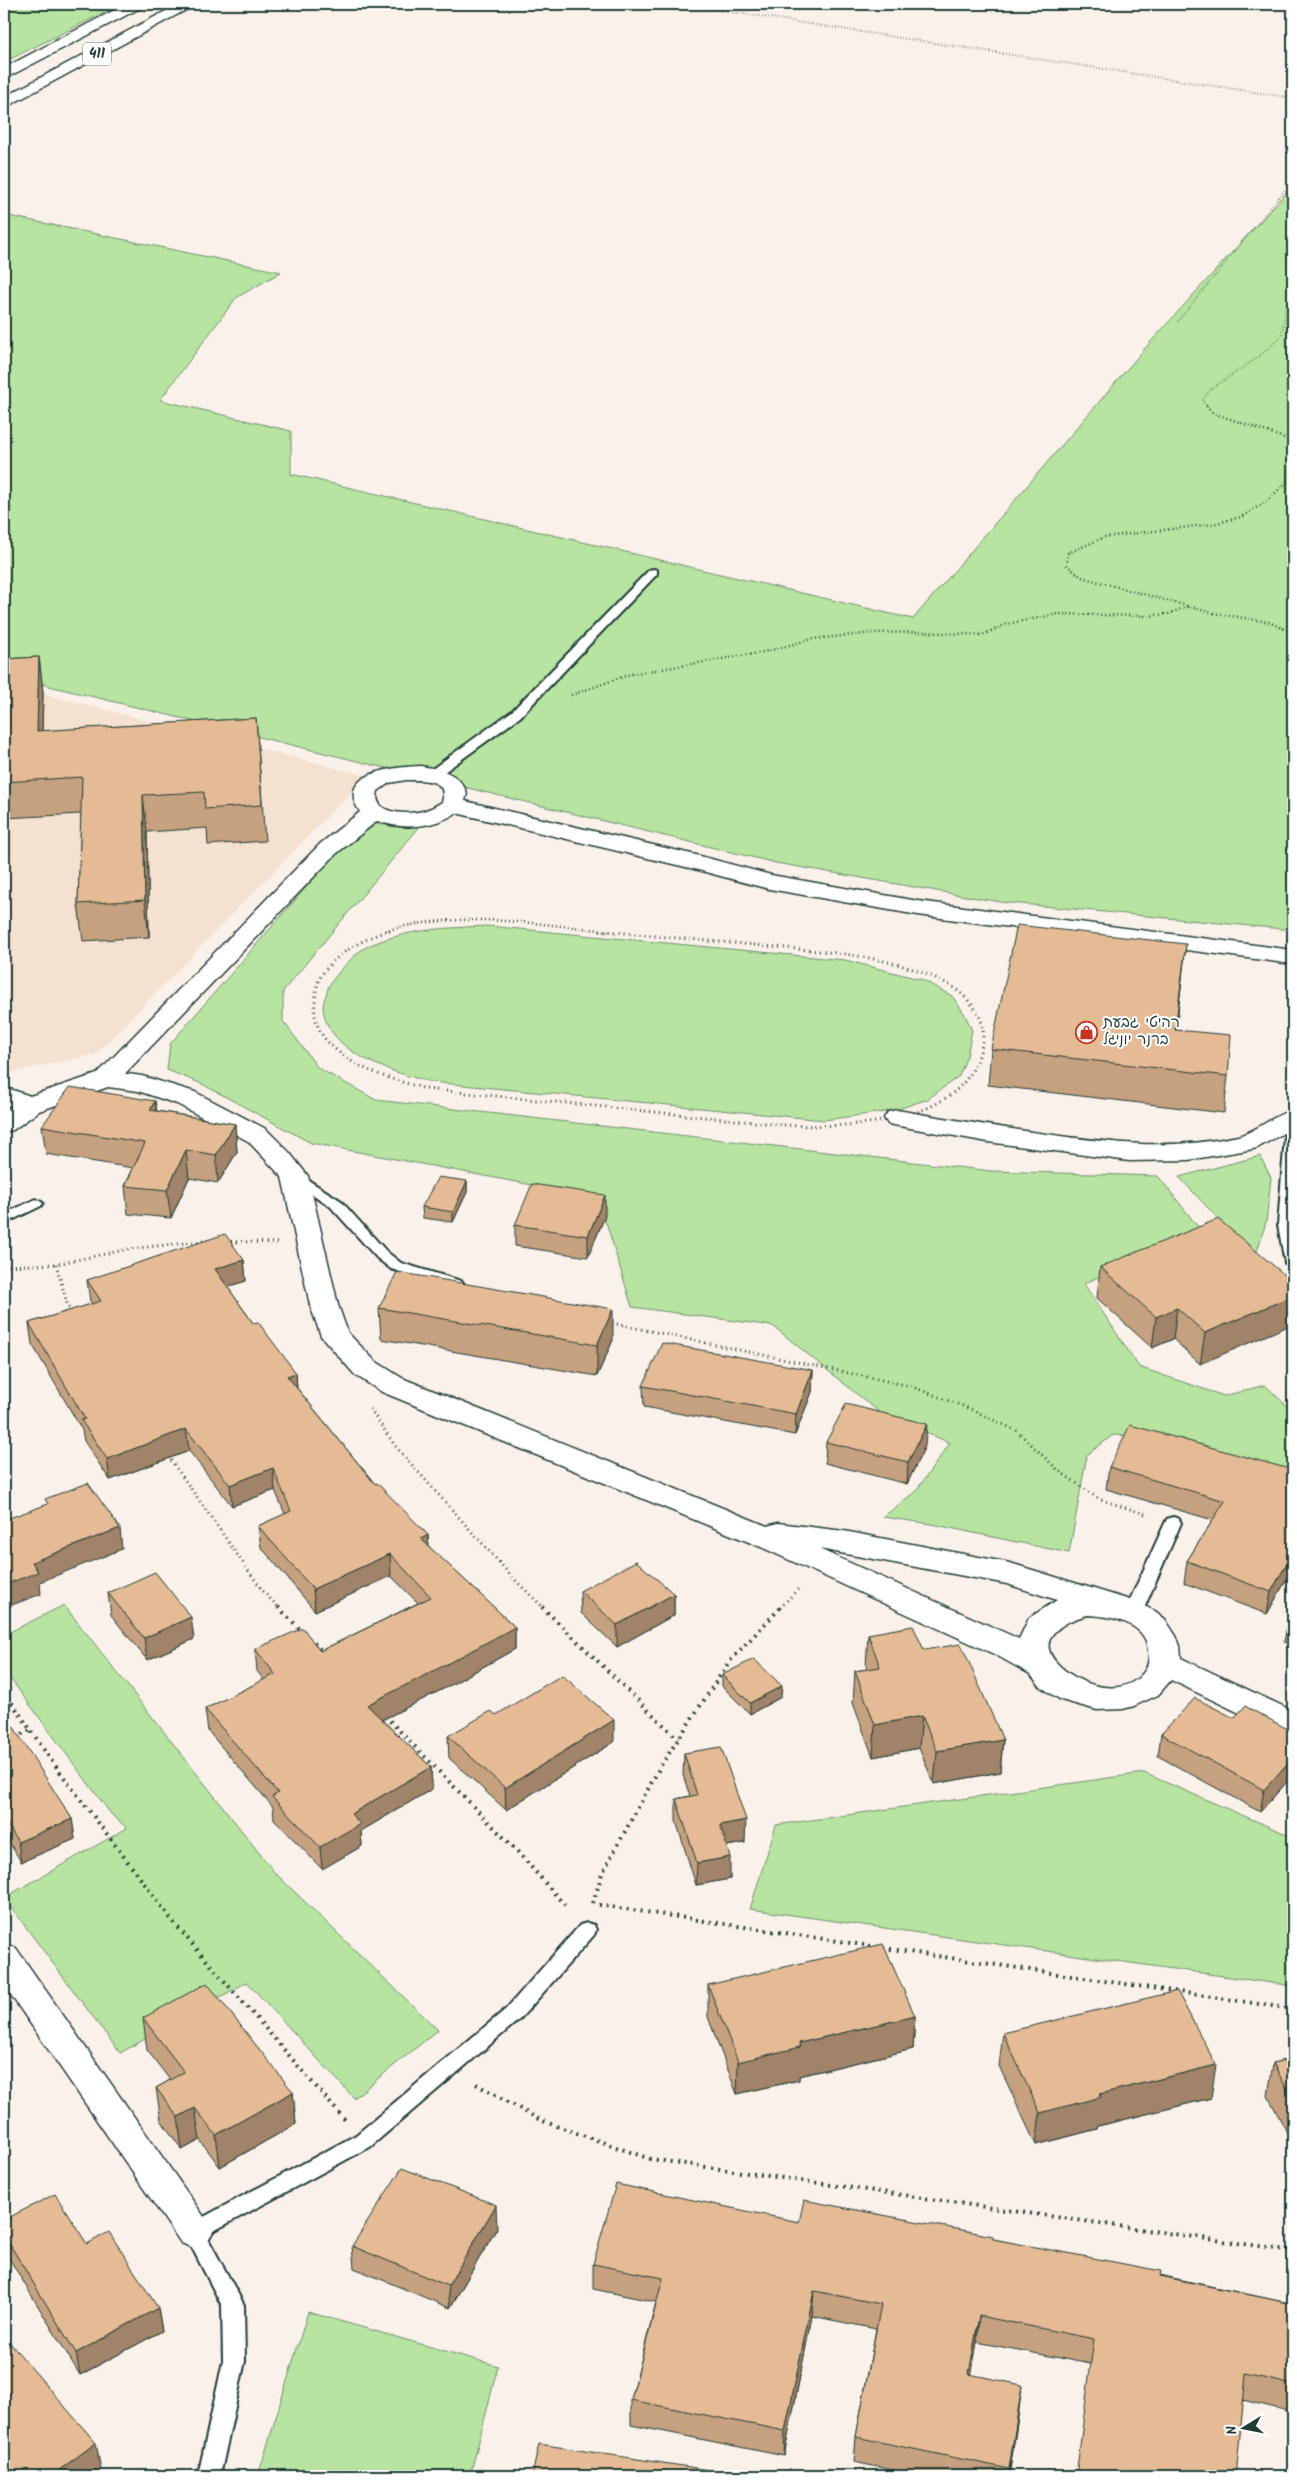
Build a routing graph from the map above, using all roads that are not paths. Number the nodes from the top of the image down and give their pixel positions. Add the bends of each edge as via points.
1 (137, 4) edge
2 (190, 4) edge
3 (4, 74) edge
4 (4, 103) edge
5 (653, 572) dead end
6 (432, 774) junction
7 (452, 805) junction
8 (374, 812) junction
9 (1293, 958) edge
10 (106, 1078) junction
11 (4, 1095) edge
12 (30, 1105) junction
13 (897, 1118) road end
14 (1293, 1118) edge
15 (1293, 1123) edge
16 (4, 1124) edge
17 (295, 1176) junction
18 (36, 1203) dead end
19 (4, 1220) edge
20 (1293, 1263) edge
21 (467, 1286) edge
22 (1173, 1523) road end
23 (743, 1528) junction
24 (1122, 1609) junction
25 (1166, 1664) junction
26 (1038, 1665) junction
27 (1293, 1725) edge
28 (587, 1930) road end
29 (4, 1958) edge
30 (194, 2232) junction
31 (209, 2476) edge

1 - 3 street, 411
2 - 4 street, 411
5 - 6 lane via 516,714
6 - 7 street via 450,782 455,789
6 - 8 street via 396,773 372,783 365,790 364,798
7 - 8 street via 430,817 415,819 400,819
7 - 9 street via 700,862 770,882 918,908
8 - 10 street via 328,849
10 - 12 street
10 - 17 street via 142,1084 186,1098 257,1135
11 - 12 street
12 - 16 street
13 - 14 street via 1129,1153 1188,1152 1248,1142
15 - 20 lane via 1285,1225
17 - 21 lane via 336,1203 396,1266
17 - 23 street via 324,1305 335,1336 365,1368 392,1385
18 - 19 lane
22 - 24 lane
23 - 24 street via 844,1542 1010,1574
23 - 26 street via 1007,1647
24 - 25 street via 1157,1632 1165,1648
24 - 26 street via 1088,1604 1063,1609 1046,1620 1036,1633 1033,1649
25 - 26 street via 1158,1679 1141,1691 1112,1698 1074,1693 1055,1682
25 - 27 street
28 - 30 lane via 513,2014 363,2141
29 - 30 street
30 - 31 lane via 233,2305 234,2361

